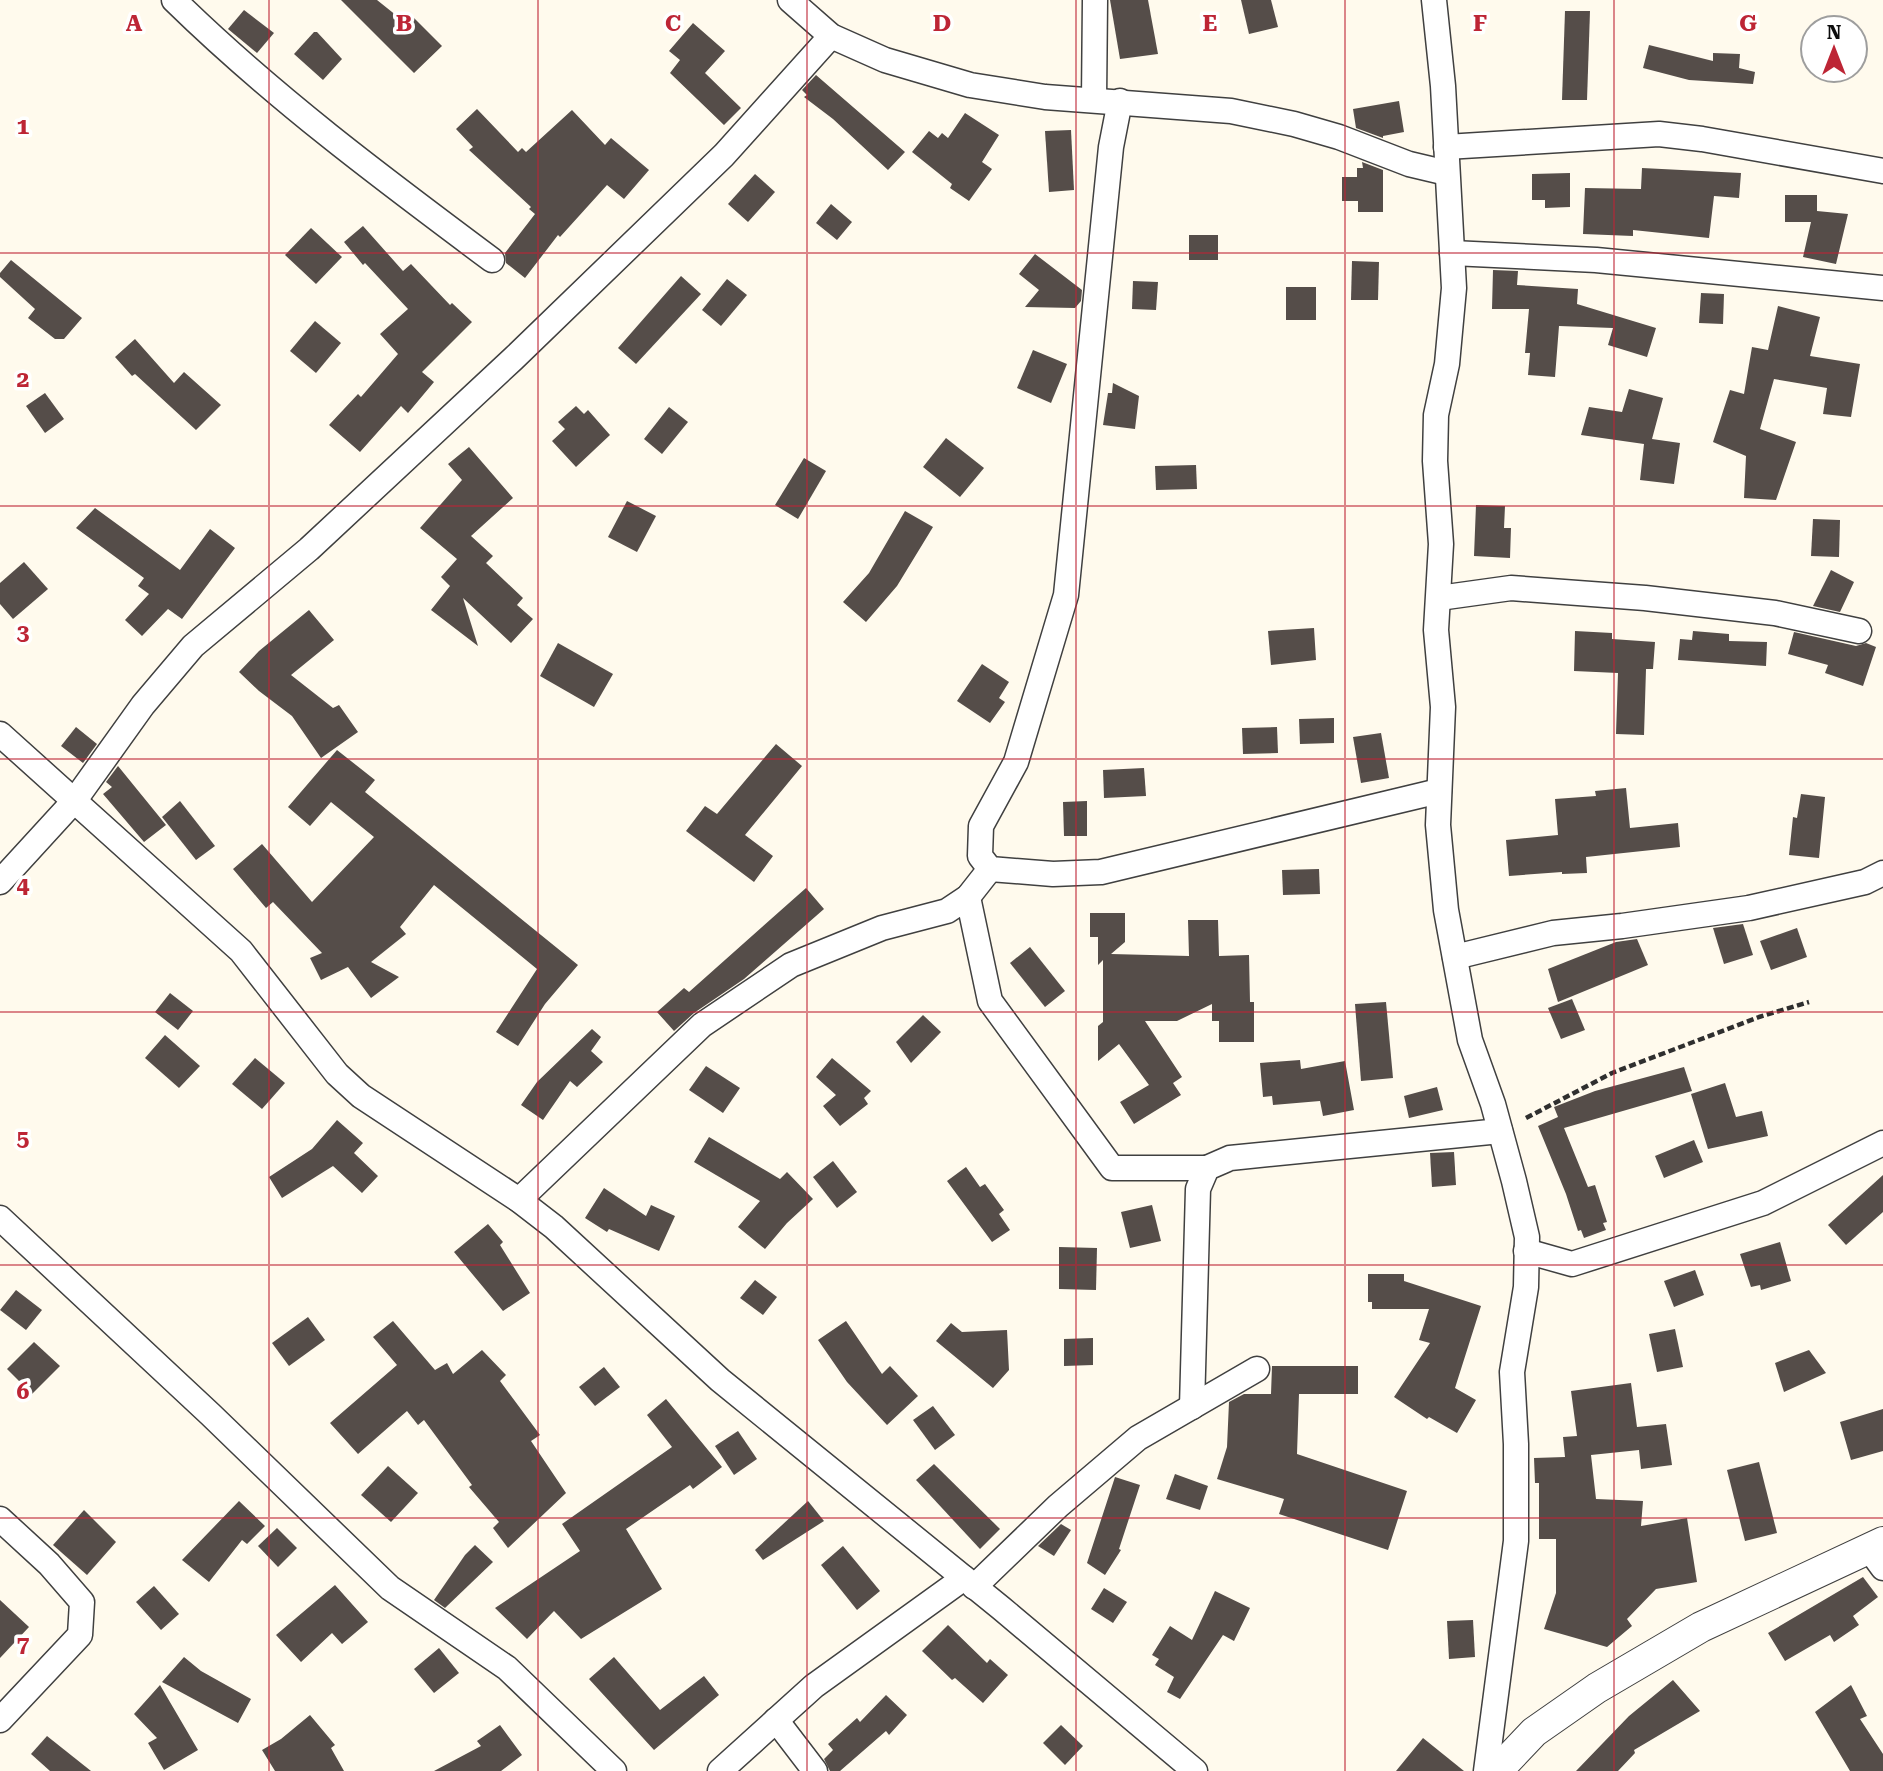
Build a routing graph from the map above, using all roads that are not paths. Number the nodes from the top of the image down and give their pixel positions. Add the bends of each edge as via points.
1 (174, 0) edge
2 (790, 0) edge
3 (1095, 0) edge
4 (1434, 0) edge
5 (831, 36) junction
6 (1094, 100) junction
7 (1120, 102) junction
8 (1446, 147) junction
9 (1883, 171) edge
10 (1447, 173) junction
11 (1452, 253) junction
12 (492, 260) dead end
13 (1883, 288) edge
14 (1439, 598) junction
15 (1859, 631) dead end
16 (0, 734) edge
17 (1439, 791) junction
18 (75, 800) junction
19 (990, 869) junction
20 (1883, 873) edge
21 (0, 882) edge
22 (968, 897) junction
23 (1455, 957) junction
24 (1500, 1132) junction
25 (1883, 1143) edge
26 (1206, 1168) junction
27 (519, 1200) junction
28 (0, 1218) edge
29 (1526, 1251) junction
30 (1257, 1369) dead end
31 (1192, 1407) junction
32 (0, 1519) edge
33 (1878, 1553) edge
34 (969, 1582) junction
35 (0, 1720) edge
36 (776, 1720) junction
37 (614, 1771) edge
38 (720, 1771) edge
39 (816, 1771) edge
40 (1195, 1771) edge
41 (1486, 1771) edge
42 (1497, 1771) edge

1 - 12 street via 229,54 371,170
2 - 5 street
3 - 6 street
4 - 8 street
5 - 6 street via 885,61 970,85
5 - 18 street via 724,155 513,359 309,549 193,646 143,705
6 - 7 street
7 - 10 street via 1231,111 1294,124
7 - 19 street via 1111,147 1066,595 1016,762 981,825 980,856
8 - 9 street via 1659,134
8 - 10 street
10 - 11 street
11 - 13 street via 1596,260
11 - 14 street via 1454,288 1447,364 1436,415
14 - 15 street via 1511,588 1632,597 1775,613
14 - 17 street via 1436,630 1443,707
16 - 18 street
17 - 19 street via 1101,872
17 - 23 street via 1437,825
18 - 21 street
18 - 27 street via 241,951 337,1074 361,1096
19 - 22 street
20 - 23 street via 1865,882 1749,908 1553,933
22 - 26 street via 990,1001 1112,1168
22 - 27 street via 947,911 882,928 791,965 702,1025
23 - 24 street via 1470,1040
24 - 26 street via 1230,1158
24 - 29 street via 1527,1237
25 - 29 street via 1763,1203 1572,1264
26 - 31 street via 1198,1189
27 - 34 street via 720,1380
28 - 37 street via 390,1588 507,1668
29 - 41 street via 1526,1287 1512,1372 1516,1541
30 - 31 street
31 - 34 street via 1138,1438
32 - 35 street via 82,1602 80,1635
33 - 42 street via 1701,1628 1597,1688 1534,1732
34 - 36 street via 814,1686
34 - 40 street
36 - 38 street
36 - 39 street

